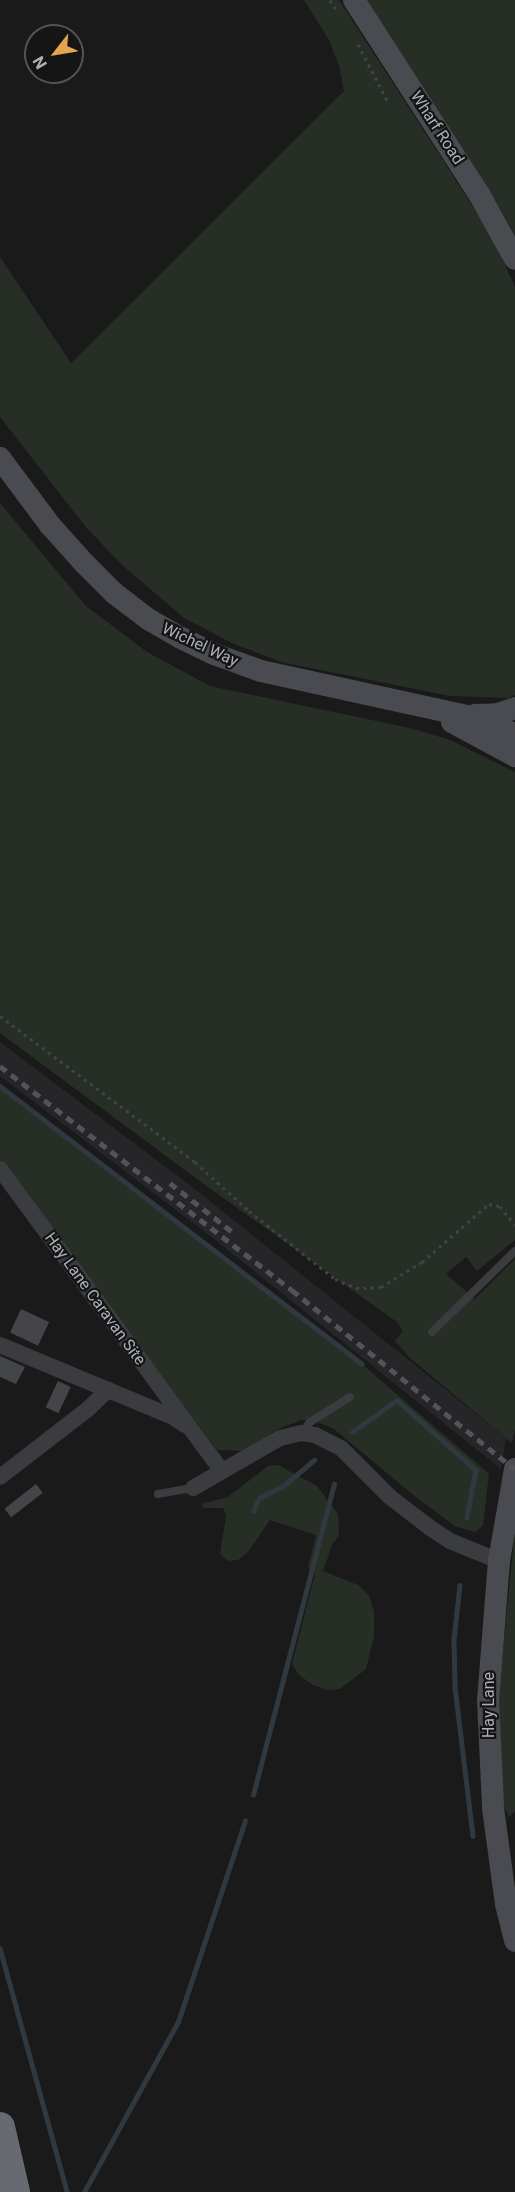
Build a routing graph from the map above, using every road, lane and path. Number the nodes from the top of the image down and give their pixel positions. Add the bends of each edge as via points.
1 (330, 0) edge
2 (347, 9) edge
3 (358, 43) dead end
4 (388, 102) dead end
5 (515, 259) edge
6 (0, 458) edge
7 (421, 706) junction
8 (515, 708) edge
9 (468, 716) junction
10 (515, 734) edge
11 (515, 756) edge
12 (0, 1016) edge
13 (0, 1169) edge
14 (515, 1225) edge
15 (515, 1251) edge
16 (432, 1332) dead end
17 (0, 1345) edge
18 (108, 1390) junction
19 (350, 1397) dead end
20 (191, 1429) junction
21 (302, 1433) junction
22 (4, 1469) edge
23 (515, 1469) edge
24 (222, 1471) junction
25 (193, 1488) joint
26 (158, 1494) dead end
27 (499, 1561) junction
28 (515, 1941) edge
29 (0, 2127) edge
30 (15, 2184) edge

1 - 2 path
2 - 5 main road, Wharf Road via 480,194
3 - 4 path
6 - 7 main road, Wichel Way via 84,563 148,619 240,664
7 - 9 main road, Wichel Way
7 - 11 main road
8 - 9 main road, Wichel Way via 498,714
9 - 10 main road, Wichel Way
12 - 14 path via 195,1162 335,1280 356,1288 381,1287 422,1262 489,1204 500,1206
13 - 20 street, Hay Lane Caravan Site
15 - 16 lane
17 - 18 street, Hay Lane Caravan Site
18 - 20 street, Hay Lane Caravan Site via 173,1417
18 - 22 street via 88,1409
19 - 21 lane via 310,1422
20 - 24 street, Hay Lane Caravan Site
21 - 24 street via 280,1438
21 - 27 street via 323,1437 341,1448 390,1497 450,1541
23 - 27 main road, Hay Lane
24 - 25 street
25 - 26 lane
27 - 28 main road, Hay Lane via 488,1679 489,1764 497,1845
29 - 30 highway

